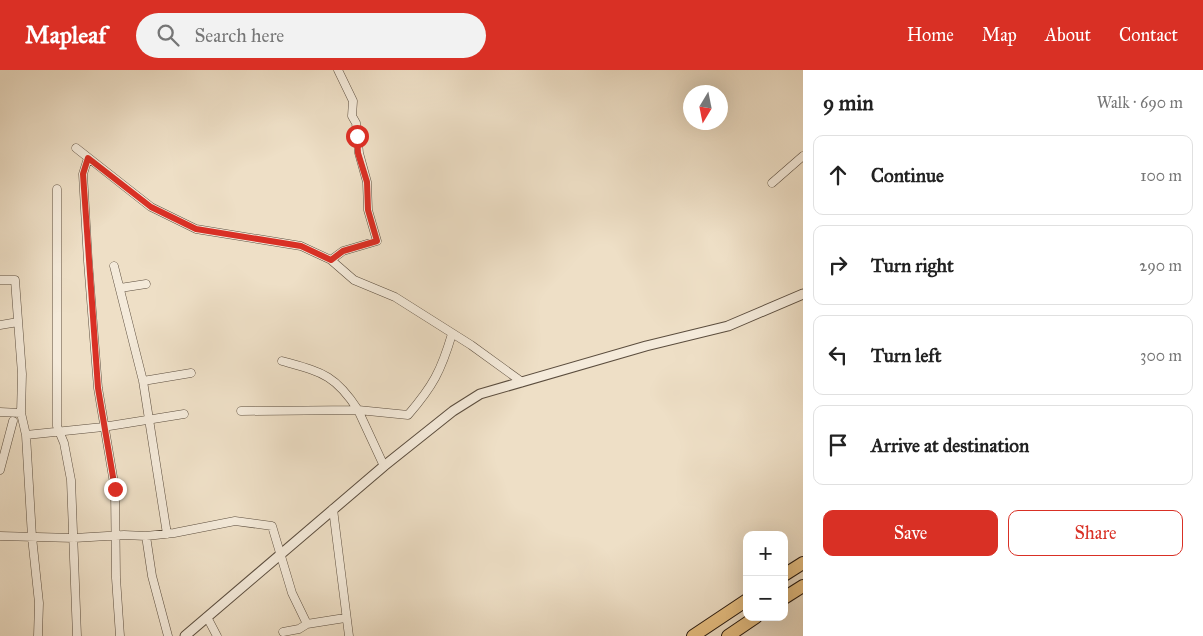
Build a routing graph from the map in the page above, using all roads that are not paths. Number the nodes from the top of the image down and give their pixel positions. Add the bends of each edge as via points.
1 (338, 70) edge
2 (76, 148) dead end
3 (803, 156) edge
4 (88, 158) junction
5 (772, 183) dead end
6 (58, 189) dead end
7 (331, 260) junction
8 (114, 266) dead end
9 (0, 280) edge
10 (146, 284) dead end
11 (120, 288) junction
12 (803, 294) edge
13 (18, 322) junction
14 (0, 325) edge
15 (452, 334) junction
16 (282, 361) dead end
17 (191, 373) dead end
18 (143, 381) junction
19 (522, 382) junction
20 (358, 410) junction
21 (241, 411) dead end
22 (0, 412) edge
23 (22, 413) junction
24 (184, 414) dead end
25 (150, 419) junction
26 (13, 421) dead end
27 (103, 427) junction
28 (60, 432) junction
29 (26, 435) junction
30 (384, 466) junction
31 (0, 470) edge
32 (333, 509) junction
33 (167, 534) junction
34 (116, 535) junction
35 (146, 536) junction
36 (0, 537) edge
37 (32, 537) junction
38 (74, 538) junction
39 (281, 554) junction
40 (803, 563) edge
41 (788, 572) edge
42 (803, 586) edge
43 (788, 595) edge
44 (743, 603) edge
45 (207, 617) junction
46 (345, 618) junction
47 (750, 621) edge
48 (308, 624) junction
49 (283, 632) dead end
50 (38, 636) edge
51 (77, 636) edge
52 (120, 636) edge
53 (168, 636) edge
54 (185, 636) edge
55 (217, 636) edge
56 (349, 636) edge
57 (693, 636) edge
58 (728, 636) edge

1 - 7 street via 353,101 358,153 367,182 368,210 377,241 343,251
2 - 4 street
3 - 5 street
4 - 7 street via 151,207 196,229 301,246
4 - 27 street via 83,174
6 - 28 street via 57,426
7 - 15 street via 354,280 395,297
8 - 11 street
9 - 13 street via 15,280
10 - 11 street
11 - 18 street
12 - 19 street via 728,326
13 - 14 street
13 - 23 street
15 - 19 street
15 - 20 street via 443,366 431,389 408,415
16 - 20 street via 317,371 334,380
17 - 18 street
18 - 25 street
19 - 30 street via 480,394 453,411
20 - 21 street
20 - 30 street
22 - 23 street
23 - 29 street
24 - 25 street
25 - 27 street
25 - 33 street
26 - 31 street
27 - 28 street
27 - 34 street via 115,489
28 - 29 street
28 - 38 street via 71,480
29 - 37 street
30 - 32 street
32 - 39 street
32 - 46 street
33 - 35 street
33 - 39 street via 235,521 272,526
34 - 35 street
34 - 38 street
34 - 52 street
35 - 53 street via 152,576
36 - 37 street
37 - 38 street
37 - 50 street via 39,603
38 - 51 street
39 - 45 street
39 - 48 street via 292,593
40 - 41 highway
42 - 43 highway
44 - 57 highway
45 - 54 street
45 - 55 street
46 - 48 street
46 - 56 street
47 - 58 highway
48 - 49 street

